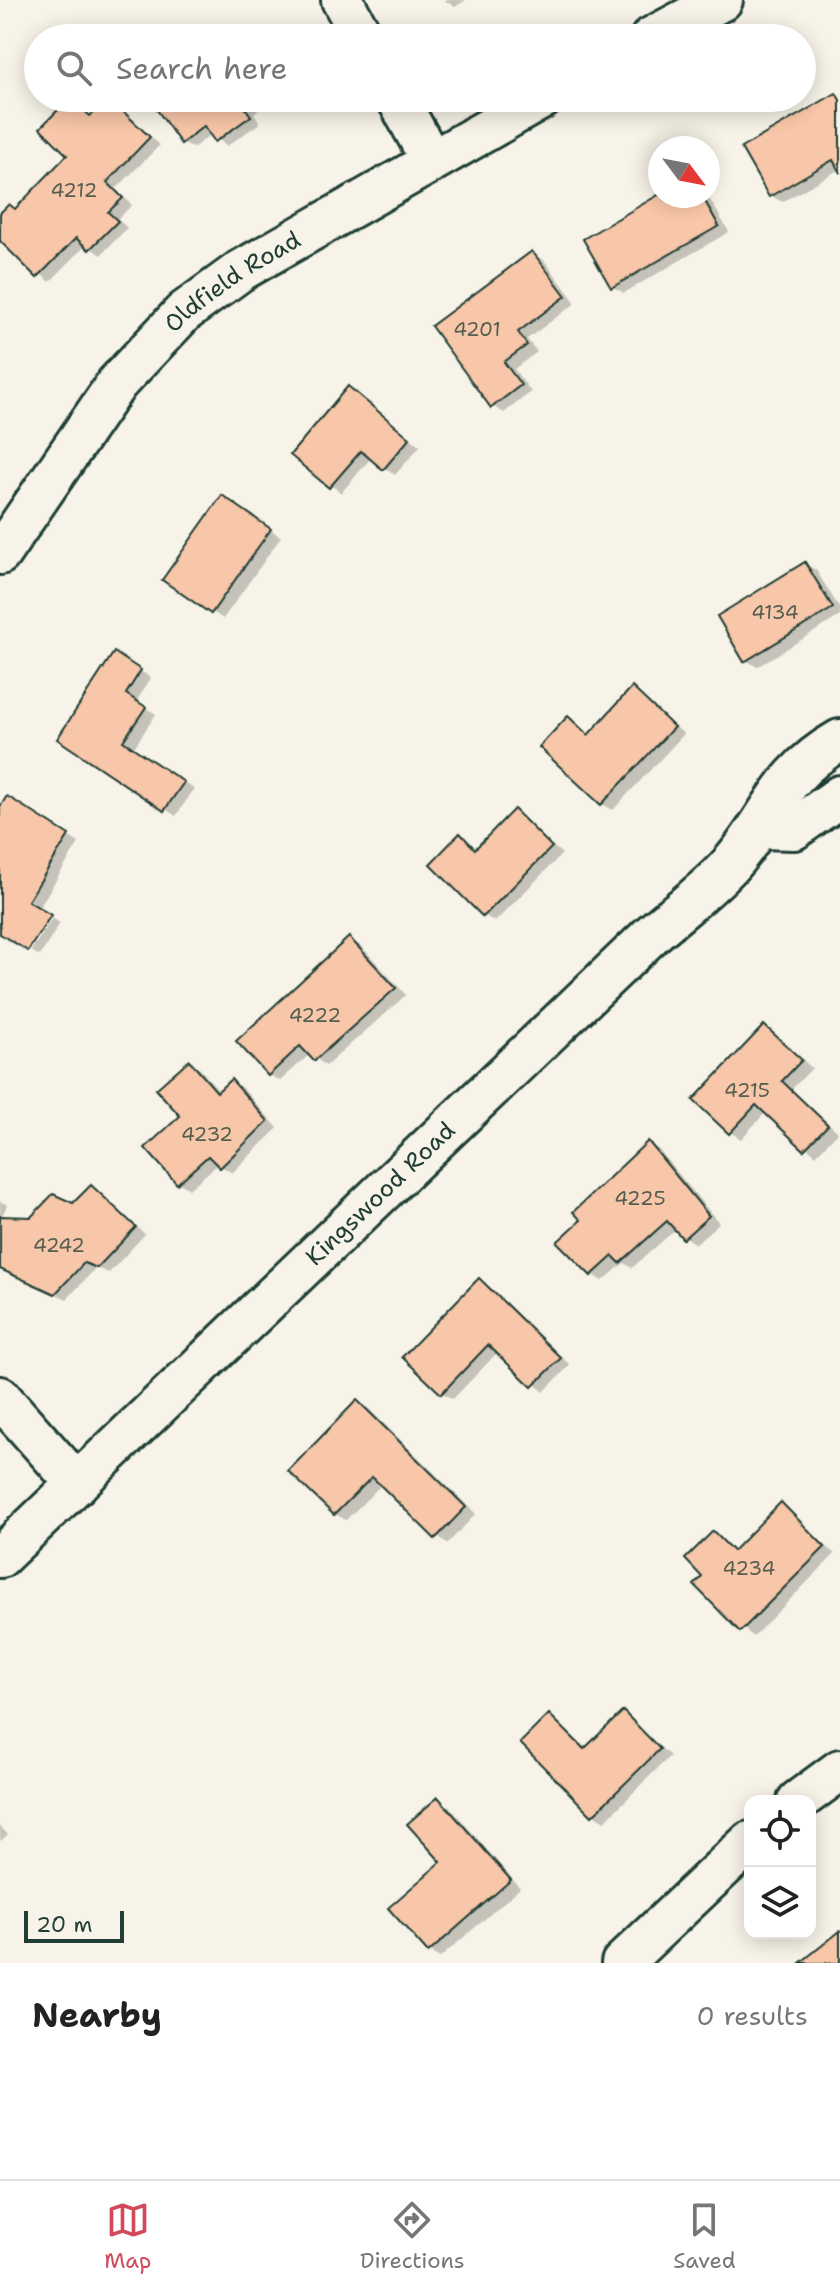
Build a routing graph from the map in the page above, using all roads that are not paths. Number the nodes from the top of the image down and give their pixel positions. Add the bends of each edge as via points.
1 (342, 0) edge
2 (722, 0) edge
3 (355, 24) edge
4 (677, 24) edge
5 (405, 112) edge
6 (518, 112) edge
7 (431, 160) junction
8 (0, 554) edge
9 (840, 740) edge
10 (840, 796) edge
11 (758, 828) junction
12 (0, 1397) edge
13 (77, 1484) junction
14 (0, 1557) edge
15 (744, 1848) edge
16 (622, 1963) edge

1 - 3 street
2 - 4 street
5 - 7 street
6 - 7 street, Oldfield Road
7 - 8 street, Oldfield Road via 240,271 184,312 117,383
9 - 11 street, Kingswood Road via 811,757 777,794
10 - 11 street via 794,829
11 - 13 street, Kingswood Road via 730,865
12 - 13 street
13 - 14 street, Kingswood Road
15 - 16 street

